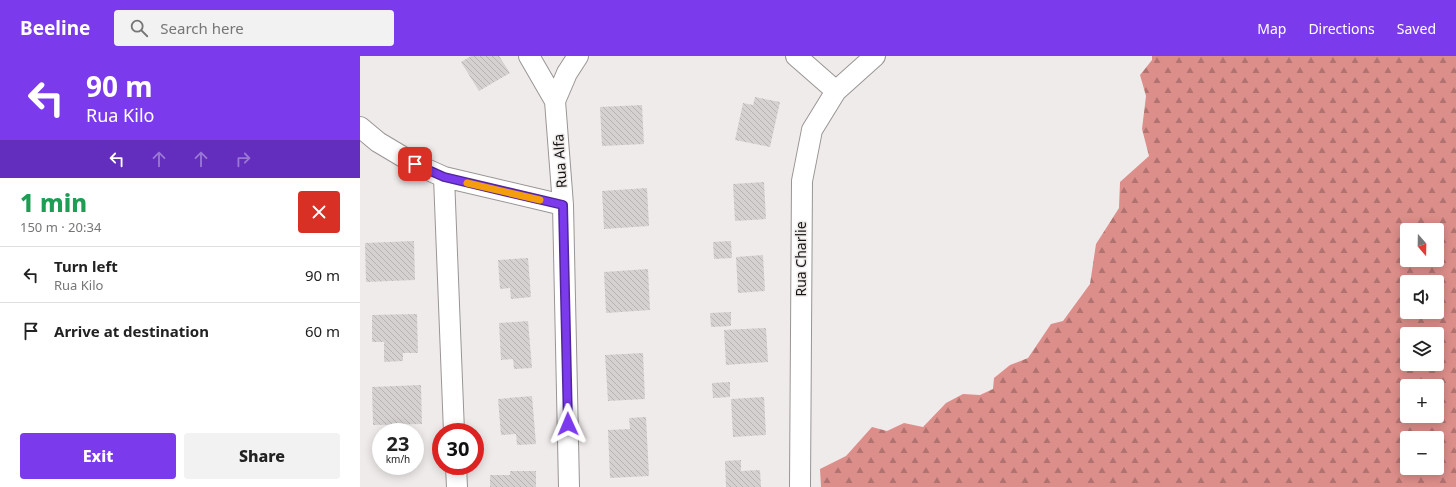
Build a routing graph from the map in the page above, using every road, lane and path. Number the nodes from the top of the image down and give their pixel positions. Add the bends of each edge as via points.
1 (529, 56) edge
2 (578, 56) edge
3 (796, 56) edge
4 (875, 56) edge
5 (836, 91) junction
6 (555, 100) junction
7 (360, 127) edge
8 (444, 177) junction
9 (563, 205) junction
10 (454, 423) edge
11 (456, 475) edge
12 (457, 487) edge
13 (570, 487) edge
14 (800, 487) edge

1 - 6 street
2 - 6 street, Rua Alfa
3 - 5 street
4 - 5 street, Rua Charlie
5 - 14 street, Rua Charlie via 812,130 802,181
6 - 9 street, Rua Alfa
7 - 8 street via 378,142 415,164
8 - 9 street
8 - 10 street
9 - 13 street, Rua Alfa
11 - 12 street

